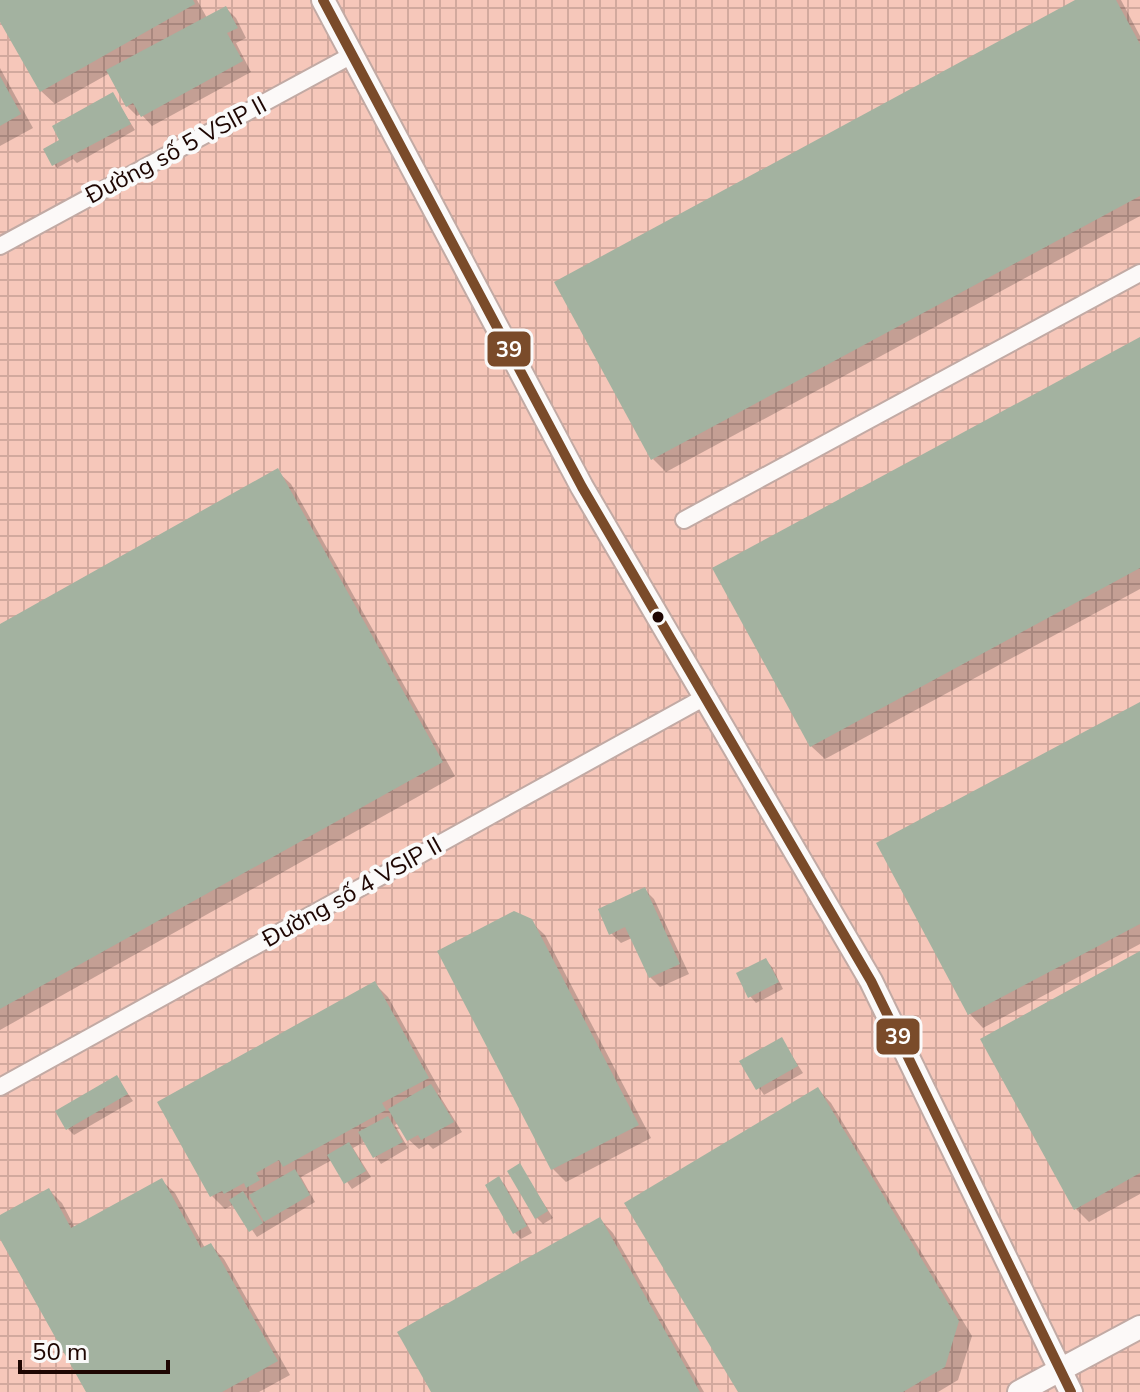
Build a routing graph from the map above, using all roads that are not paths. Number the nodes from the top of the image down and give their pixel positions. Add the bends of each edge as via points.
1 (323, 0) edge
2 (352, 55) junction
3 (0, 246) edge
4 (1140, 273) edge
5 (684, 520) dead end
6 (705, 697) junction
7 (0, 1087) edge
8 (1140, 1327) edge
9 (1061, 1370) junction
10 (1019, 1392) edge
11 (1071, 1392) edge
12 (1077, 1392) edge

1 - 2 street
2 - 3 street, Đường số 5 VSIP II
2 - 6 street via 582,487
4 - 5 street
6 - 7 street, Đường số 4 VSIP II
6 - 9 street via 871,981
8 - 9 street
9 - 10 street
9 - 11 street
9 - 12 street

